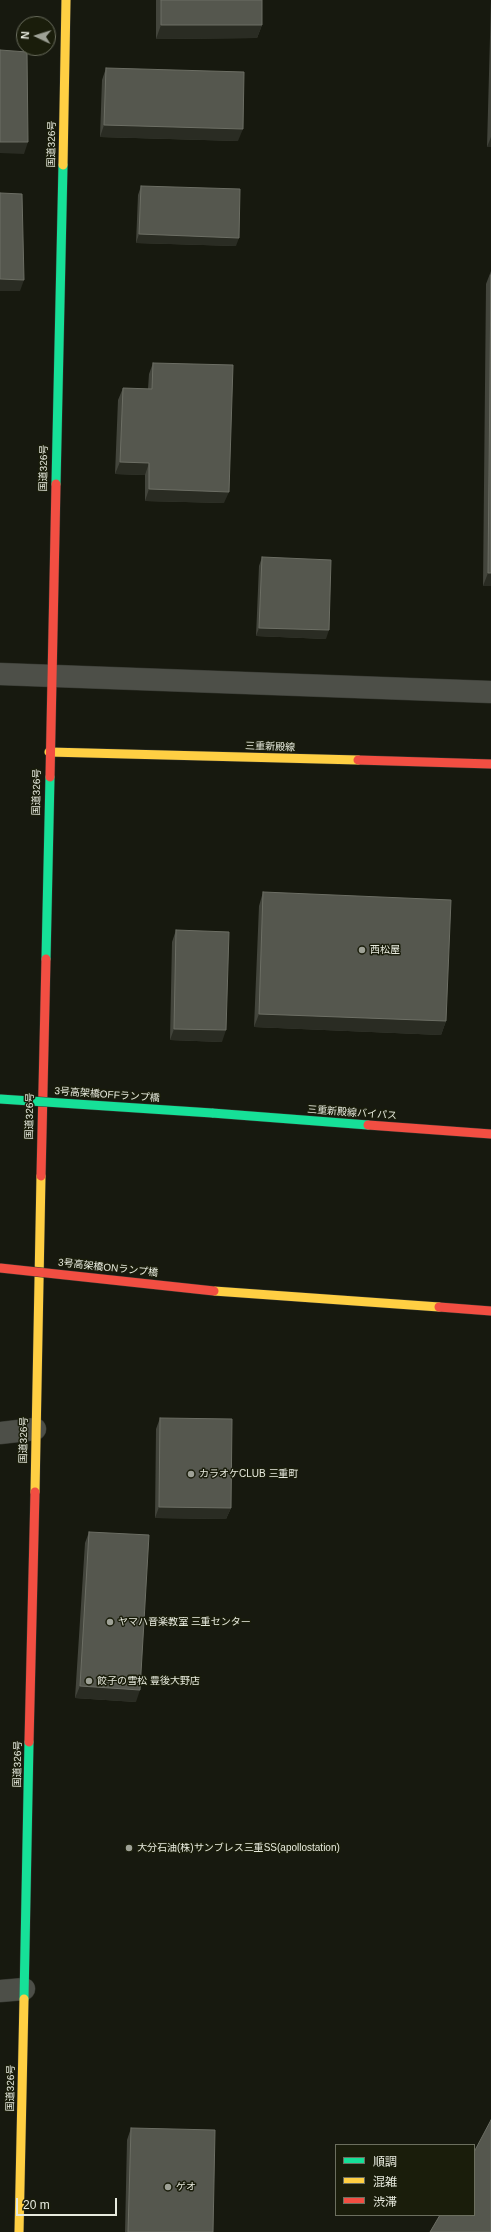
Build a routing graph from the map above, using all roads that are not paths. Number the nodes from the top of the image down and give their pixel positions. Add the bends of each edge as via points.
1 (66, 0) edge
2 (0, 674) edge
3 (51, 677) junction
4 (491, 692) edge
5 (49, 752) junction
6 (491, 764) edge
7 (0, 1099) edge
8 (212, 1114) joint
9 (491, 1134) edge
10 (0, 1268) edge
11 (491, 1311) edge
12 (35, 1429) junction
13 (0, 1433) edge
14 (24, 1989) junction
15 (0, 1991) edge
16 (19, 2232) edge

1 - 3 main road, 国道326号
2 - 3 street
3 - 4 street
3 - 5 main road, 国道326号
5 - 6 main road, 三重新殿線
5 - 12 main road, 国道326号
7 - 8 main road, 3号高架橋OFFランプ橋, bridge
8 - 9 main road, 三重新殿線バイパス
10 - 11 main road, 3号高架橋ONランプ橋, bridge via 214,1291
12 - 13 street
12 - 14 main road, 国道326号
14 - 15 street
14 - 16 main road, 国道326号

